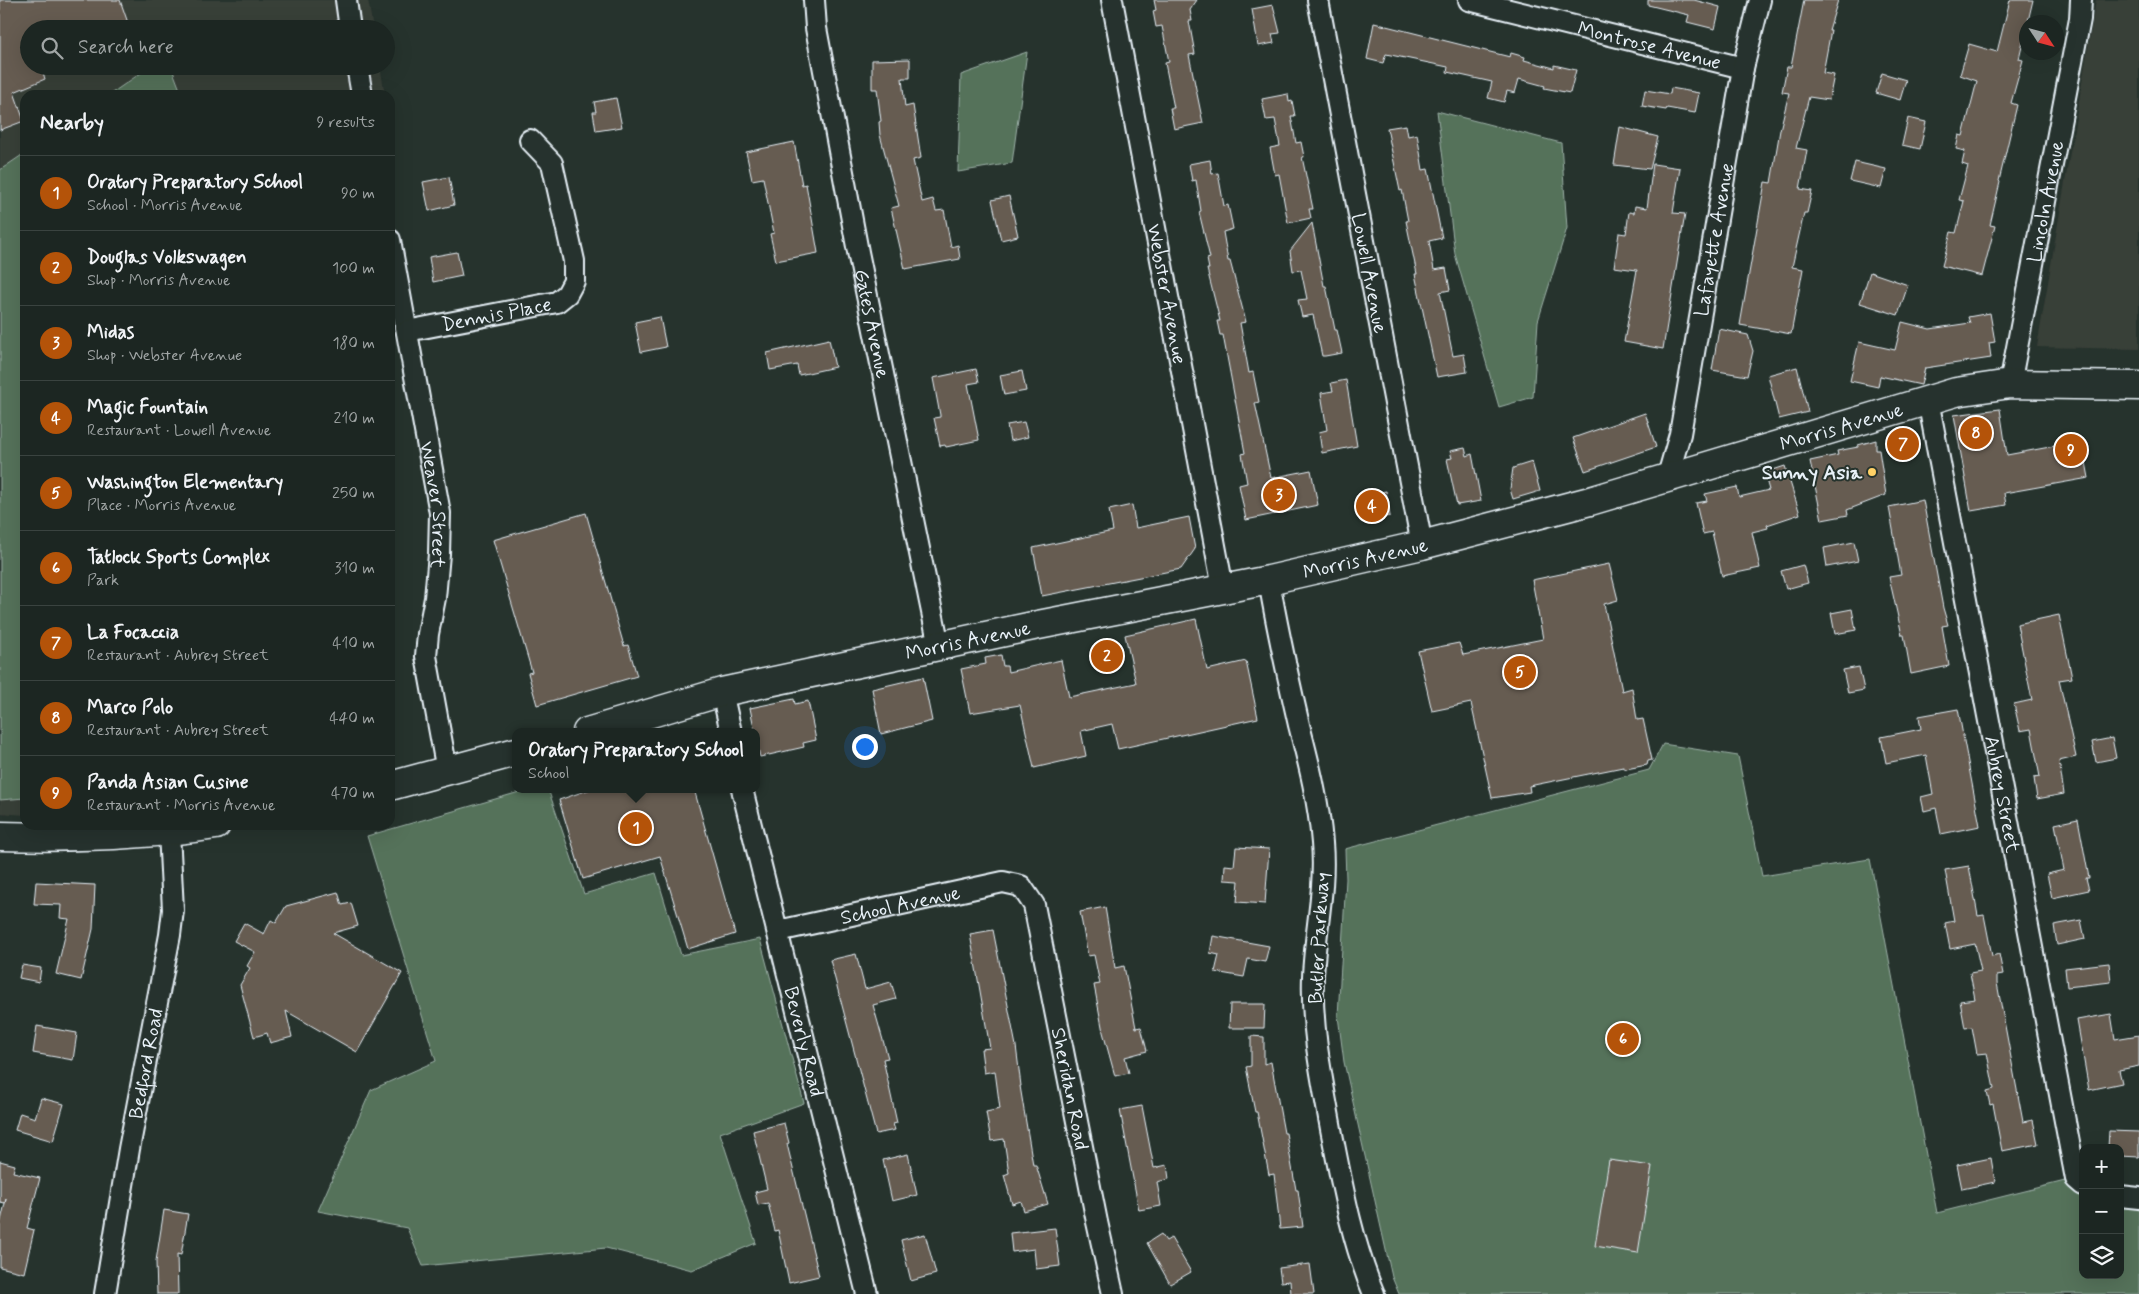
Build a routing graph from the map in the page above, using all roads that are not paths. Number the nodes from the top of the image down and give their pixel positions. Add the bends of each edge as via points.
1 (346, 0) edge
2 (814, 0) edge
3 (1112, 0) edge
4 (1318, 0) edge
5 (1469, 0) edge
6 (1760, 0) edge
7 (2081, 9) edge
8 (349, 20) edge
9 (1743, 68) junction
10 (359, 75) edge
11 (361, 90) edge
12 (530, 140) dead end
13 (395, 267) edge
14 (407, 331) junction
15 (2010, 384) junction
16 (2139, 386) edge
17 (1928, 400) junction
18 (1667, 479) junction
19 (1422, 545) junction
20 (1269, 580) junction
21 (1223, 588) junction
22 (938, 646) junction
23 (722, 692) junction
24 (600, 728) edge
25 (730, 728) edge
26 (512, 753) edge
27 (448, 771) junction
28 (395, 785) edge
29 (743, 793) edge
30 (182, 830) edge
31 (169, 832) junction
32 (0, 836) edge
33 (1021, 886) joint
34 (778, 931) junction
35 (2079, 1182) edge
36 (2124, 1196) edge
37 (2139, 1198) edge
38 (105, 1294) edge
39 (867, 1294) edge
40 (1113, 1294) edge
41 (1374, 1294) edge

1 - 8 street
2 - 22 street, Gates Avenue via 816,28 856,243
3 - 21 street, Webster Avenue
4 - 19 street, Lowell Avenue
5 - 9 street, Montrose Avenue
6 - 9 street, Lafayette Avenue
7 - 15 street, Lincoln Avenue
9 - 18 street, Lafayette Avenue via 1680,434
10 - 11 street
12 - 14 street, Dennis Place via 552,163 574,261 574,281 567,294 557,302
13 - 14 street, Weaver Street
14 - 27 street, Weaver Street via 440,512 439,554 426,656
15 - 16 main road, Morris Avenue
15 - 17 main road, Morris Avenue
17 - 18 main road, Morris Avenue
17 - 35 street, Aubrey Street
18 - 19 main road, Morris Avenue
19 - 20 main road, Morris Avenue
20 - 21 main road, Morris Avenue
20 - 41 street, Butler Parkway via 1310,771 1322,844 1322,883 1313,975 1314,1027 1330,1126 1351,1223
21 - 22 main road, Morris Avenue
22 - 23 main road, Morris Avenue
23 - 24 main road, Morris Avenue
23 - 25 street
26 - 27 main road
27 - 28 main road
29 - 34 street, Beverly Road
30 - 31 main road
31 - 32 main road via 89,837
31 - 38 street, Bedford Road via 173,910 170,935
33 - 34 street, School Avenue via 1003,882
33 - 40 street, Sheridan Road via 1034,905
34 - 39 street, Beverly Road
36 - 37 street

